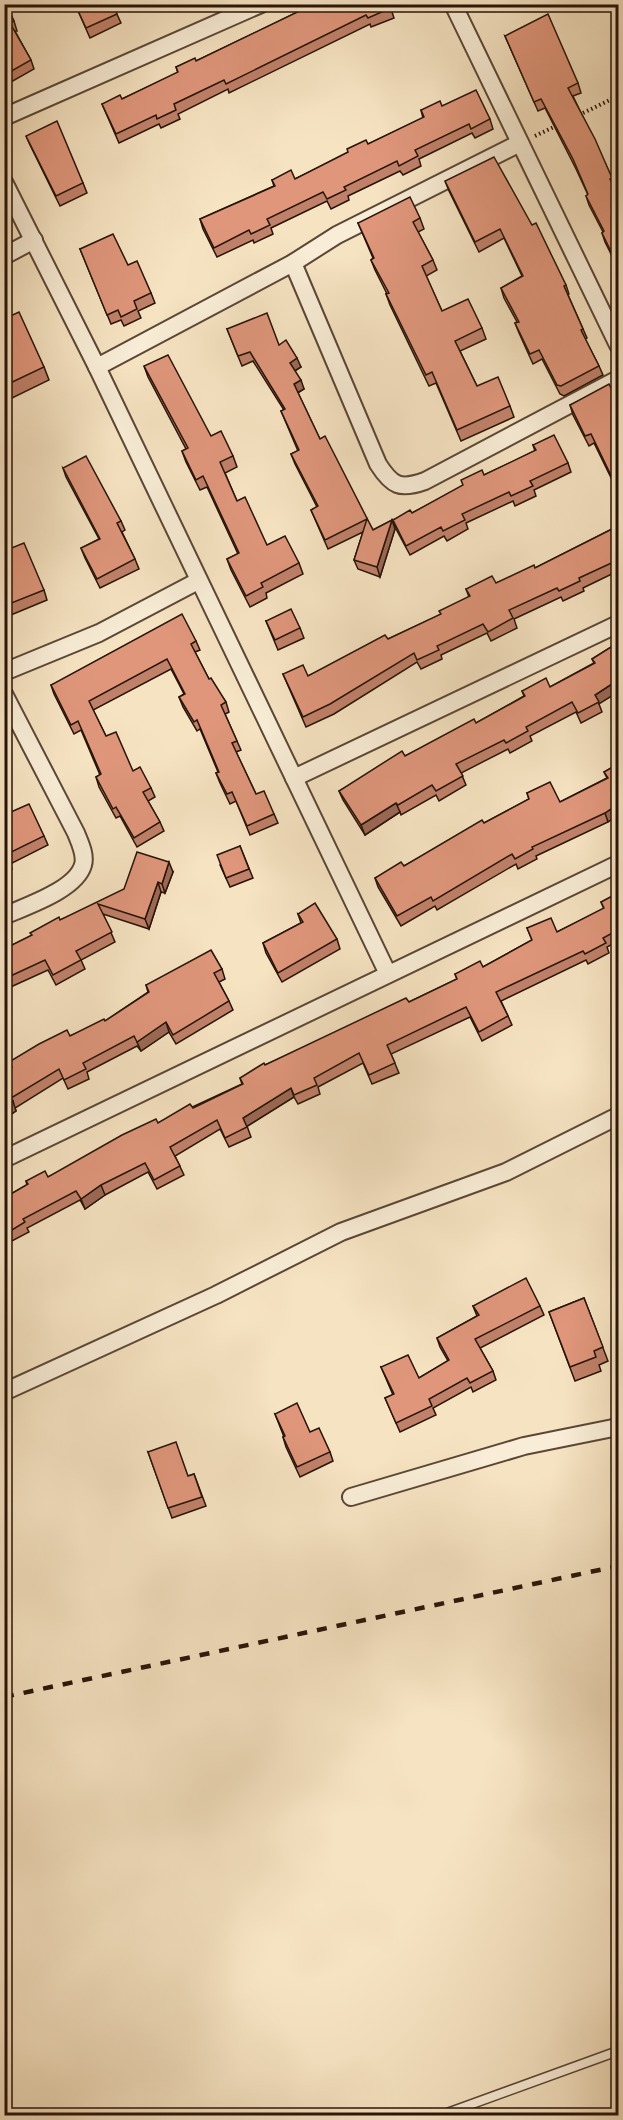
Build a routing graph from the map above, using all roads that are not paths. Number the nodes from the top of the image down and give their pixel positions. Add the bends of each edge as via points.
1 (261, 4) edge
2 (453, 4) edge
3 (225, 12) edge
4 (4, 117) edge
5 (520, 143) junction
6 (4, 182) edge
7 (34, 240) junction
8 (4, 256) edge
9 (293, 263) junction
10 (618, 345) edge
11 (97, 367) junction
12 (618, 379) edge
13 (198, 581) junction
14 (618, 624) edge
15 (4, 672) edge
16 (4, 694) edge
17 (294, 778) junction
18 (618, 864) edge
19 (4, 916) edge
20 (388, 974) junction
21 (618, 1116) edge
22 (4, 1159) edge
23 (4, 1392) edge
24 (618, 1427) edge
25 (351, 1497) dead end
26 (618, 2051) edge
27 (439, 2115) edge

1 - 3 street
2 - 5 street
3 - 4 street
5 - 9 street via 337,235
5 - 10 street
6 - 7 street
7 - 8 street
7 - 11 street
9 - 11 street
9 - 12 street via 378,464 396,484 409,487 425,481
11 - 13 street
13 - 15 street via 99,633
13 - 17 street
14 - 17 street
16 - 19 street via 83,850 83,864 75,879
17 - 20 street
18 - 20 street
20 - 22 street
21 - 23 street via 506,1172 341,1232 216,1295
24 - 25 street via 524,1446
26 - 27 lane

